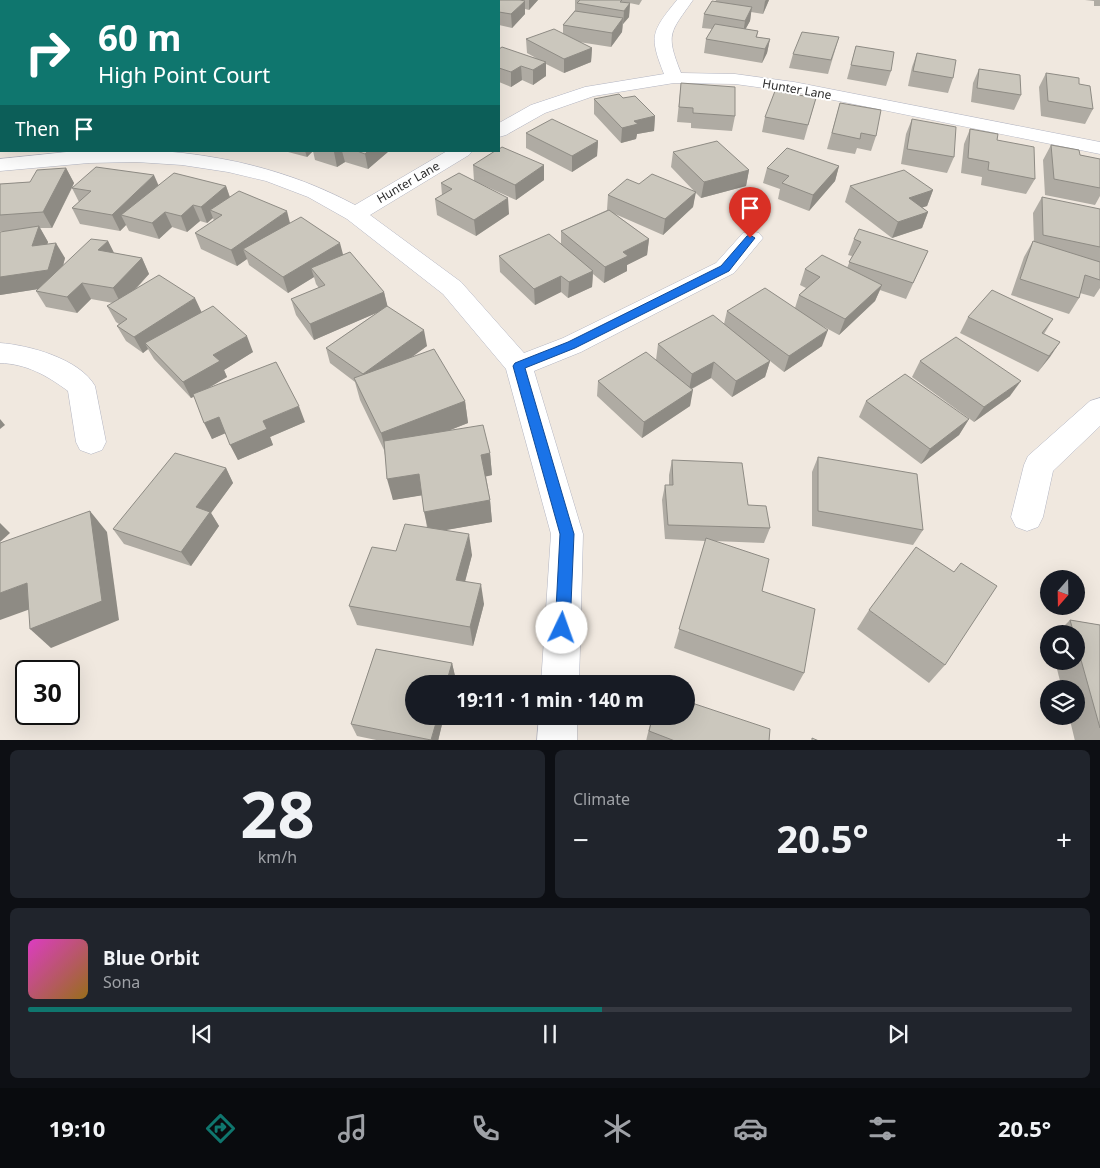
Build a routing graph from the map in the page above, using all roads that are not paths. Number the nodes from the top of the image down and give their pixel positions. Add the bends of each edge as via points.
1 (685, 0) edge
2 (674, 78) junction
3 (500, 130) edge
4 (1100, 148) edge
5 (460, 152) edge
6 (0, 165) edge
7 (355, 214) junction
8 (750, 238) dead end
9 (0, 353) edge
10 (519, 366) junction
11 (1100, 410) edge
12 (91, 442) dead end
13 (1027, 517) dead end
14 (560, 675) edge
15 (558, 725) edge
16 (557, 740) edge

1 - 2 street via 663,28 661,38
2 - 3 street, Hunter Lane via 591,92 538,109
2 - 4 street, Hunter Lane via 735,79 794,88
5 - 7 street, Hunter Lane
6 - 7 street via 129,155 188,159 290,182
7 - 10 street via 452,288
8 - 10 street via 725,268 572,345
9 - 12 street via 34,358 54,366 81,386
10 - 14 street via 567,534
11 - 13 street via 1039,465
15 - 16 street

